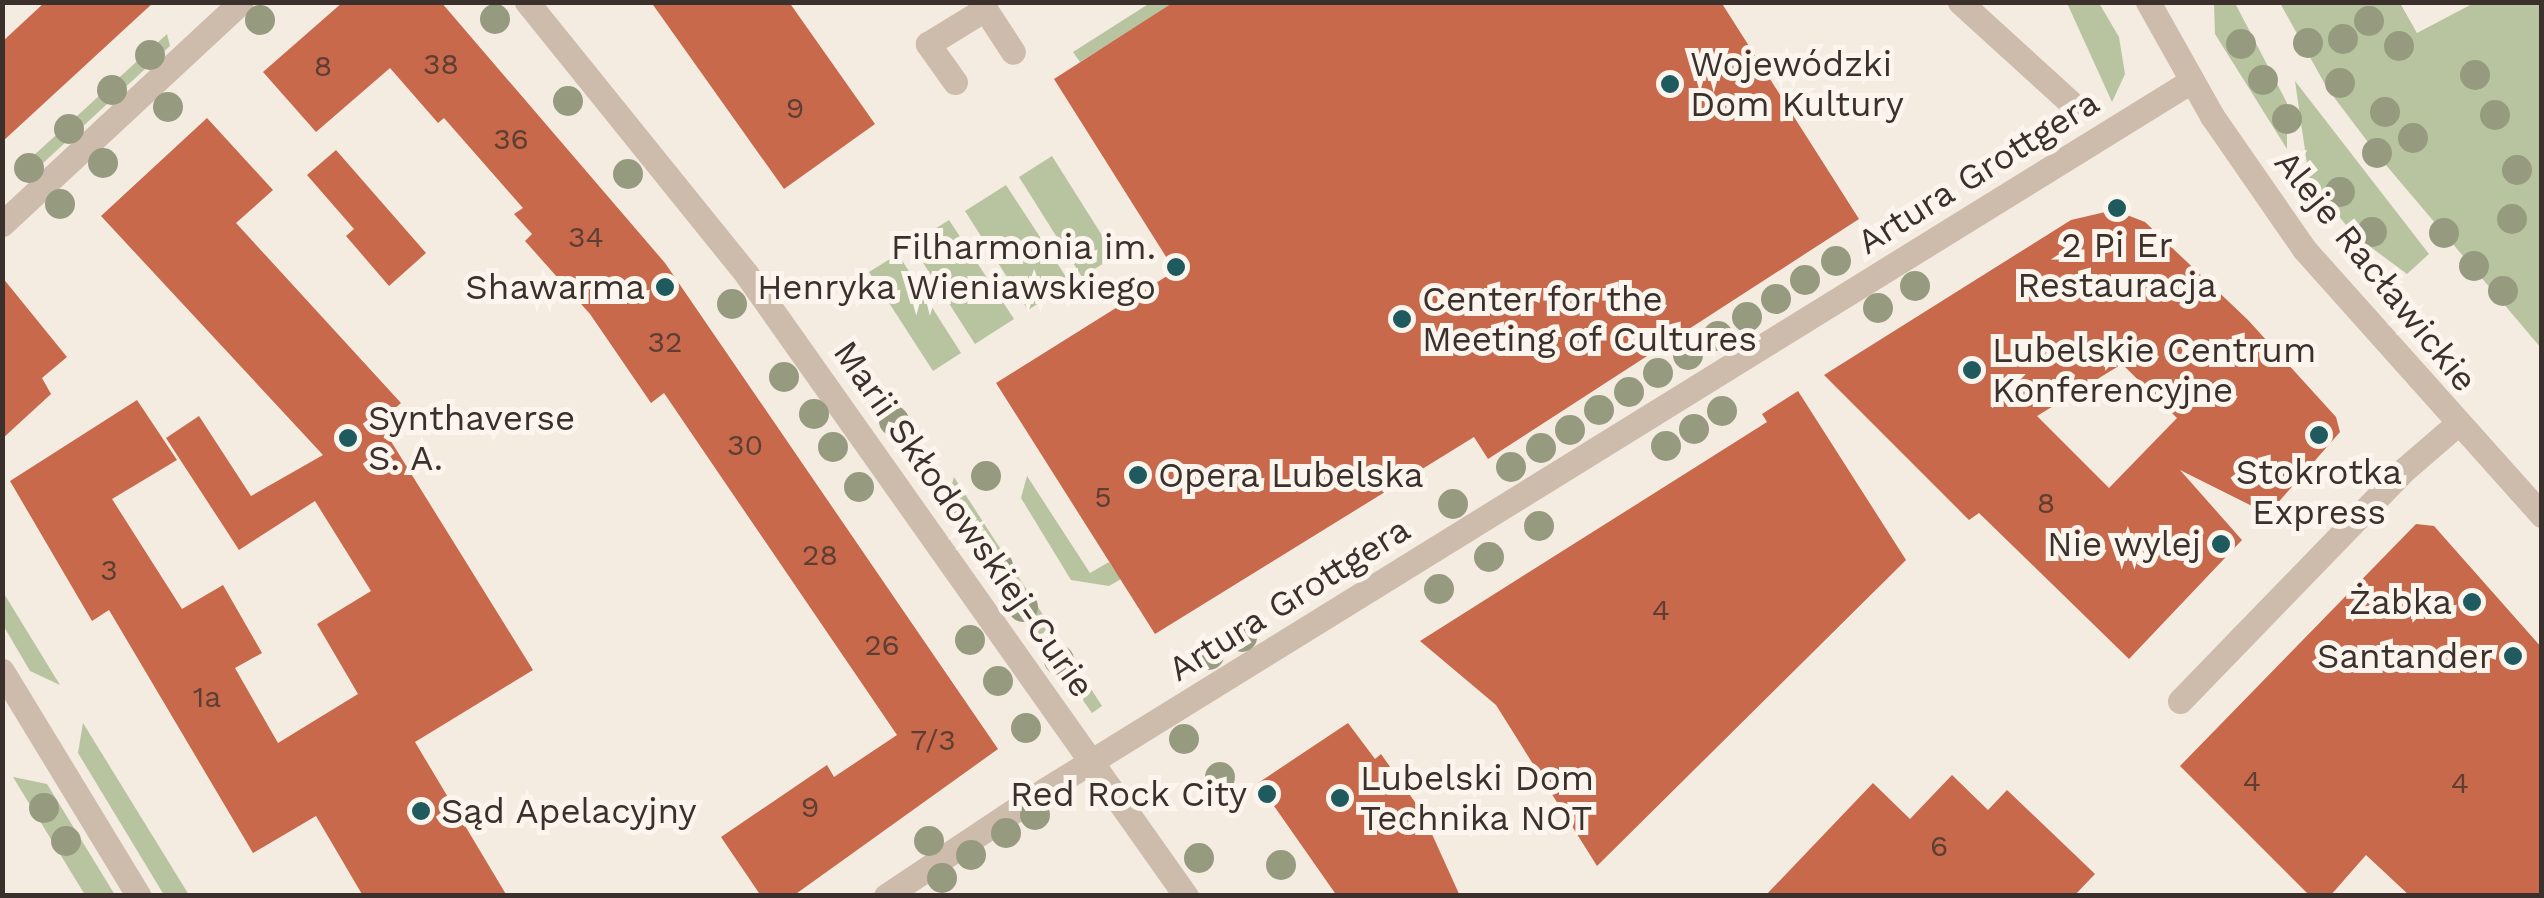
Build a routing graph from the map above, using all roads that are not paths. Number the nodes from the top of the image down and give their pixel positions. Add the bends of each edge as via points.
1 (241, 2) edge
2 (527, 2) edge
3 (1960, 2) edge
4 (2154, 4) edge
5 (1013, 52) dead end
6 (2191, 81) junction
7 (955, 82) dead end
8 (2072, 104) dead end
9 (2, 224) edge
10 (2456, 426) junction
11 (2542, 515) edge
12 (2, 670) edge
13 (2180, 701) dead end
14 (1094, 762) junction
15 (139, 896) edge
16 (886, 896) edge
17 (1186, 896) edge

1 - 9 street
2 - 14 street, Marii Skłodowskiej-Curie via 696,206
3 - 8 street
4 - 6 street, Aleje Racławickie
5 - 7 street via 985,8 928,44
6 - 10 street, Aleje Racławickie via 2304,248
6 - 14 street, Artura Grottgera
10 - 11 street, Aleje Racławickie
10 - 13 street via 2405,469
12 - 15 street
14 - 16 street, Artura Grottgera
14 - 17 street, Marii Skłodowskiej-Curie

